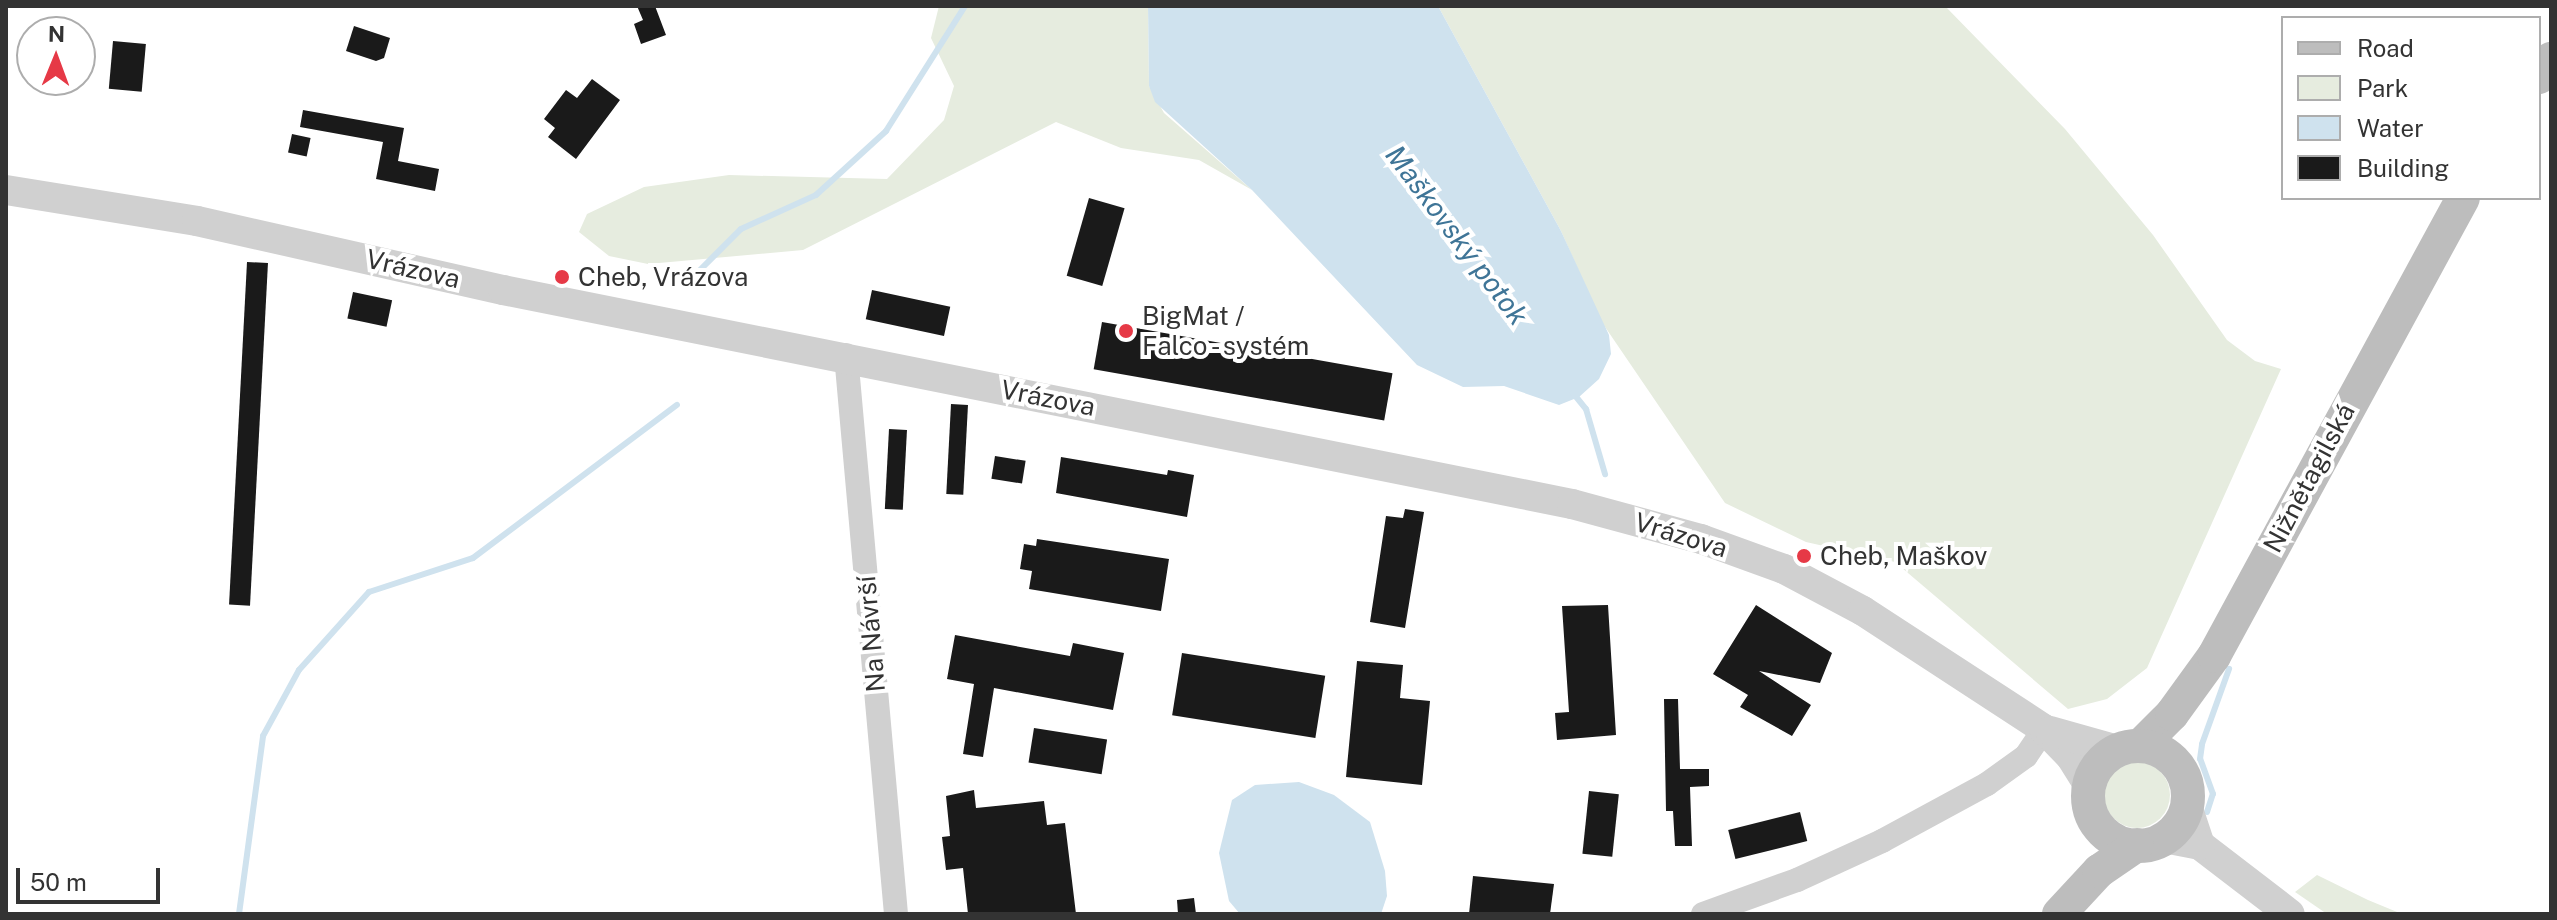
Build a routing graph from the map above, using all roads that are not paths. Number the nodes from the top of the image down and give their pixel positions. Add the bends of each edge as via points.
1 (6, 190) edge
2 (2462, 200) edge
3 (846, 355) junction
4 (2214, 656) junction
5 (2044, 729) junction
6 (2129, 748) junction
7 (2181, 771) junction
8 (2089, 786) junction
9 (2187, 806) junction
10 (2094, 820) junction
11 (2151, 842) junction
12 (2200, 845) junction
13 (896, 914) edge
14 (1703, 914) edge
15 (2059, 914) edge
16 (2290, 914) edge

1 - 3 street, Vrázova via 118,205 503,290
2 - 4 main road, Nižnětagilská
3 - 5 street, Vrázova via 1572,504 1701,539 1784,569 1863,611
3 - 13 street, Na Návrší
4 - 6 main road, Nižnětagilská via 2172,714
4 - 7 main road via 2186,726
5 - 6 street
5 - 8 street, Vrázova
5 - 14 street via 2026,756 1987,784 1882,841 1797,880
6 - 7 main road via 2163,754
6 - 8 main road via 2094,771
7 - 9 main road
8 - 10 main road
9 - 11 main road
9 - 12 street
10 - 11 main road via 2112,838
10 - 15 main road via 2089,847
11 - 12 street
11 - 15 main road via 2099,871
12 - 16 street

